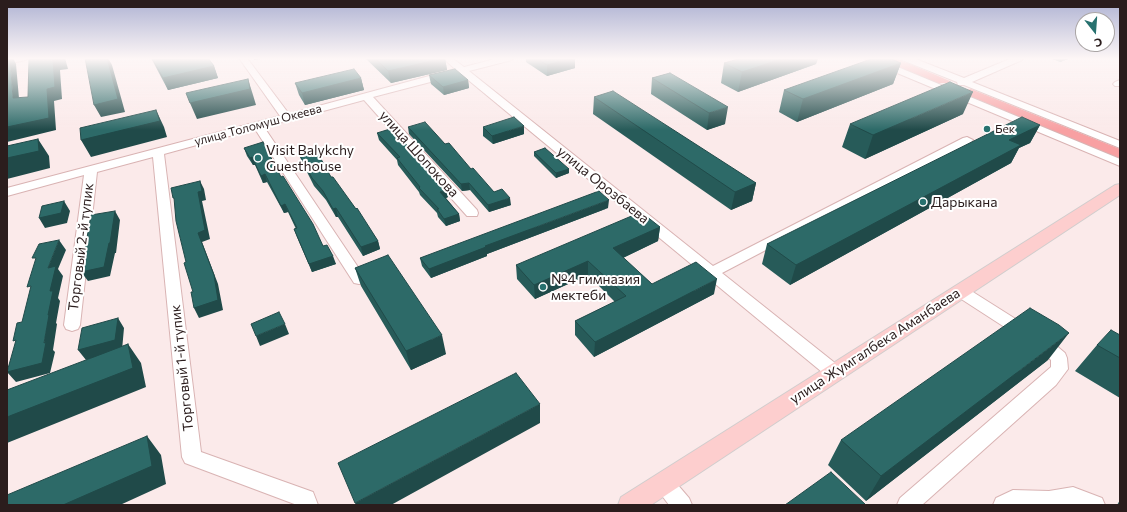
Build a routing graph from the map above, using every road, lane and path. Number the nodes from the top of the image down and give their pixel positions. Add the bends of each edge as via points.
1 (260, 82) edge
2 (418, 82) edge
3 (477, 82) edge
4 (927, 82) edge
5 (963, 82) edge
6 (967, 82) edge
7 (944, 89) junction
8 (366, 96) junction
9 (286, 117) junction
10 (258, 125) junction
11 (967, 140) dead end
12 (1120, 144) edge
13 (158, 151) junction
14 (1120, 164) edge
15 (91, 169) junction
16 (1120, 188) edge
17 (7, 192) edge
18 (472, 213) dead end
19 (711, 273) junction
20 (359, 279) edge
21 (960, 291) junction
22 (72, 325) dead end
23 (834, 372) junction
24 (664, 483) junction
25 (308, 505) edge
26 (630, 505) edge
27 (682, 505) edge
28 (907, 505) edge
29 (1003, 505) edge
30 (1096, 505) edge

1 - 9 street
2 - 8 street, улица Толомуш Океева
3 - 19 street, улица Орозбаева
4 - 7 street
5 - 7 street
6 - 12 street
7 - 14 street
8 - 9 street, улица Толомуш Океева
8 - 18 street, улица Шопокова
9 - 10 street, улица Толомуш Океева
10 - 13 street, улица Толомуш Океева
10 - 20 street
11 - 19 street
13 - 15 street, улица Толомуш Океева
13 - 25 street, Торговый 1-й тупик via 192,457 306,499
15 - 17 street, улица Толомуш Океева
15 - 22 street, Торговый 2-й тупик
16 - 21 main road, улица Жумгалбека Аманбаева
19 - 23 street, улица Орозбаева
21 - 23 main road, улица Жумгалбека Аманбаева
21 - 28 street via 1046,346 1059,358 1060,369
23 - 24 main road, улица Жумгалбека Аманбаева
24 - 26 main road, улица Жумгалбека Аманбаева
24 - 27 street
29 - 30 street via 1014,500 1049,501 1073,497

